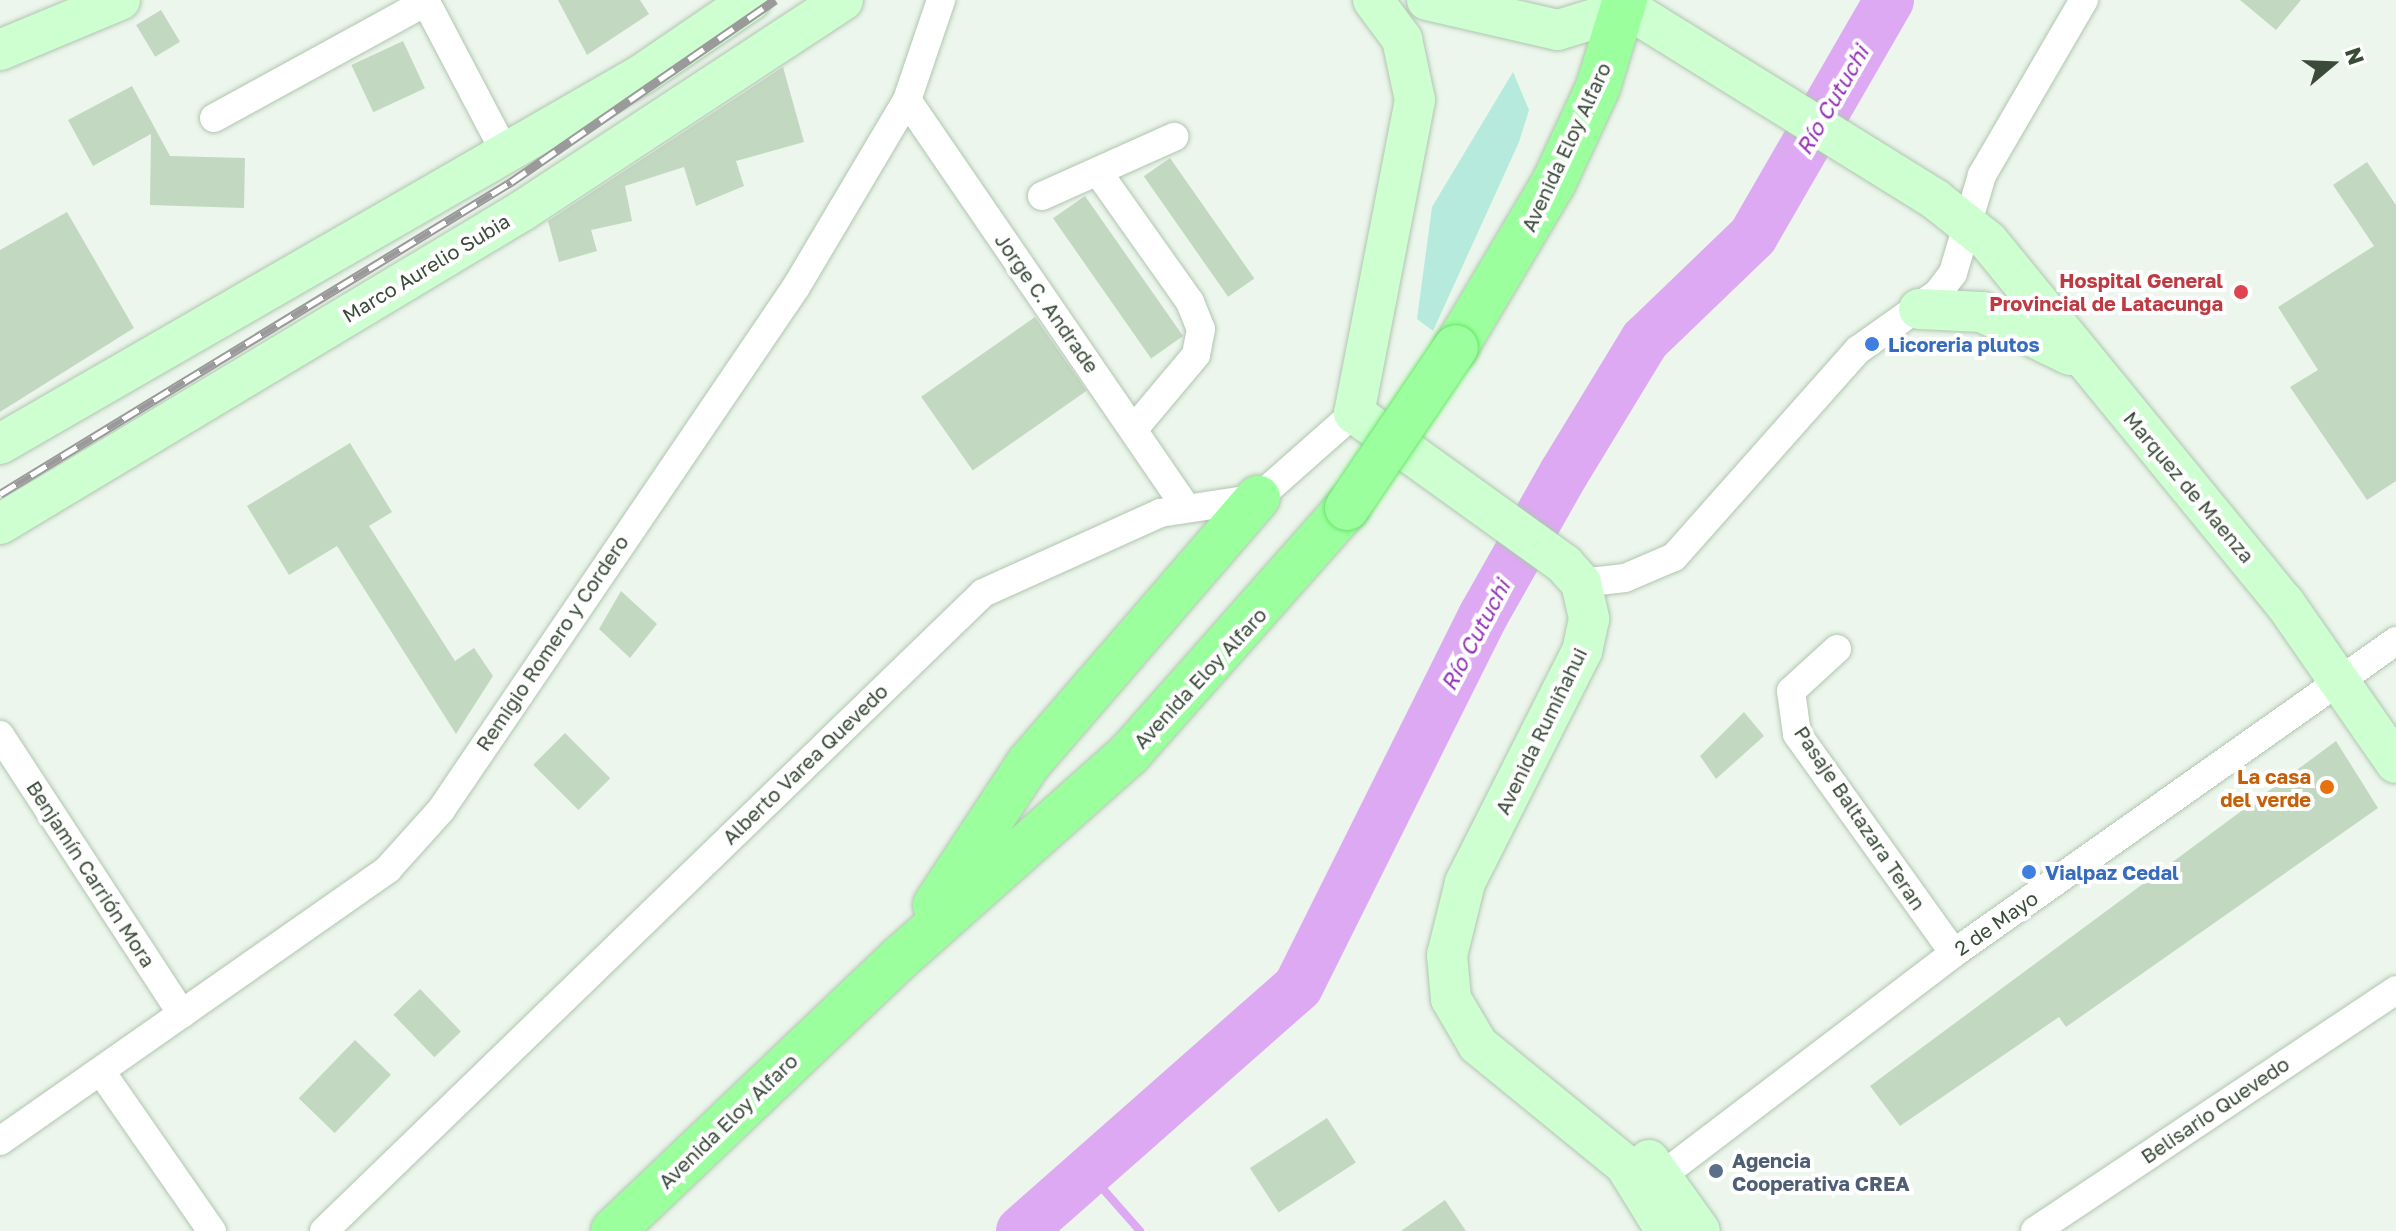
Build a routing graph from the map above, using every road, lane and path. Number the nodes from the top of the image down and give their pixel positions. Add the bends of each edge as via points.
1 (120, 0) edge
2 (751, 0) edge
3 (843, 0) edge
4 (941, 0) edge
5 (1373, 0) edge
6 (1427, 0) edge
7 (2084, 0) edge
8 (426, 1) edge
9 (1621, 3) edge
10 (0, 50) edge
11 (907, 100) junction
12 (214, 118) dead end
13 (1174, 137) dead end
14 (506, 154) junction
15 (1098, 172) junction
16 (1042, 196) dead end
17 (1952, 211) junction
18 (1919, 309) junction
19 (2081, 361) junction
20 (1354, 413) junction
21 (1134, 429) junction
22 (0, 444) edge
23 (1258, 498) junction
24 (1186, 507) junction
25 (0, 524) edge
26 (1581, 583) junction
27 (2396, 641) edge
28 (1837, 649) dead end
29 (2343, 678) junction
30 (0, 735) edge
31 (2396, 763) edge
32 (1954, 953) junction
33 (901, 957) junction
34 (2396, 990) edge
35 (182, 1014) junction
36 (102, 1073) junction
37 (0, 1141) edge
38 (1654, 1181) junction
39 (212, 1231) edge
40 (324, 1231) edge
41 (613, 1231) edge
42 (1666, 1231) edge
43 (1700, 1231) edge
44 (2035, 1231) edge

1 - 10 main road
2 - 14 main road
3 - 25 main road, Marco Aurelio Subia via 522,211
4 - 11 street, Remigio Romero y Cordero
5 - 20 main road via 1402,39 1415,100
6 - 9 main road via 1558,30
7 - 17 street via 1982,175
8 - 12 street
8 - 14 street
9 - 17 main road, Marquez de Maenza via 1699,47
9 - 33 main road, Avenida Eloy Alfaro, bridge via 1598,87 1554,182 1456,347 1347,508 1129,754
11 - 21 street, Jorge C. Andrade
11 - 35 street, Remigio Romero y Cordero via 796,287 441,810 388,869
13 - 15 street
14 - 22 main road
15 - 16 street
15 - 21 street via 1190,302 1201,329 1196,355
17 - 18 street via 1953,273
17 - 19 main road, Marquez de Maenza
18 - 19 main road via 1982,312
18 - 26 street via 1858,350 1674,557 1625,578
19 - 29 main road, Marquez de Maenza
20 - 23 street, Alberto Varea Quevedo
20 - 26 main road via 1544,550
21 - 24 street, Jorge C. Andrade
23 - 24 street, Alberto Varea Quevedo via 1223,508
23 - 33 main road via 1028,764
24 - 40 street, Alberto Varea Quevedo via 1060,554 983,593
26 - 38 main road, Avenida Rumiñahui via 1589,619 1582,651 1465,883 1447,955 1451,999 1463,1025 1521,1080
27 - 29 street, 2 de Mayo
28 - 32 street, Pasaje Baltazara Teran via 1791,691 1797,734
29 - 31 main road, Marquez de Maenza
29 - 32 street, 2 de Mayo
30 - 35 street, Benjamín Carrión Mora
32 - 38 street, 2 de Mayo
33 - 41 main road, Avenida Eloy Alfaro
34 - 44 street, Belisario Quevedo
35 - 36 street, Remigio Romero y Cordero
36 - 37 street, Remigio Romero y Cordero
36 - 39 street
38 - 42 main road, Avenida Rumiñahui
38 - 43 main road, Avenida Rumiñahui

